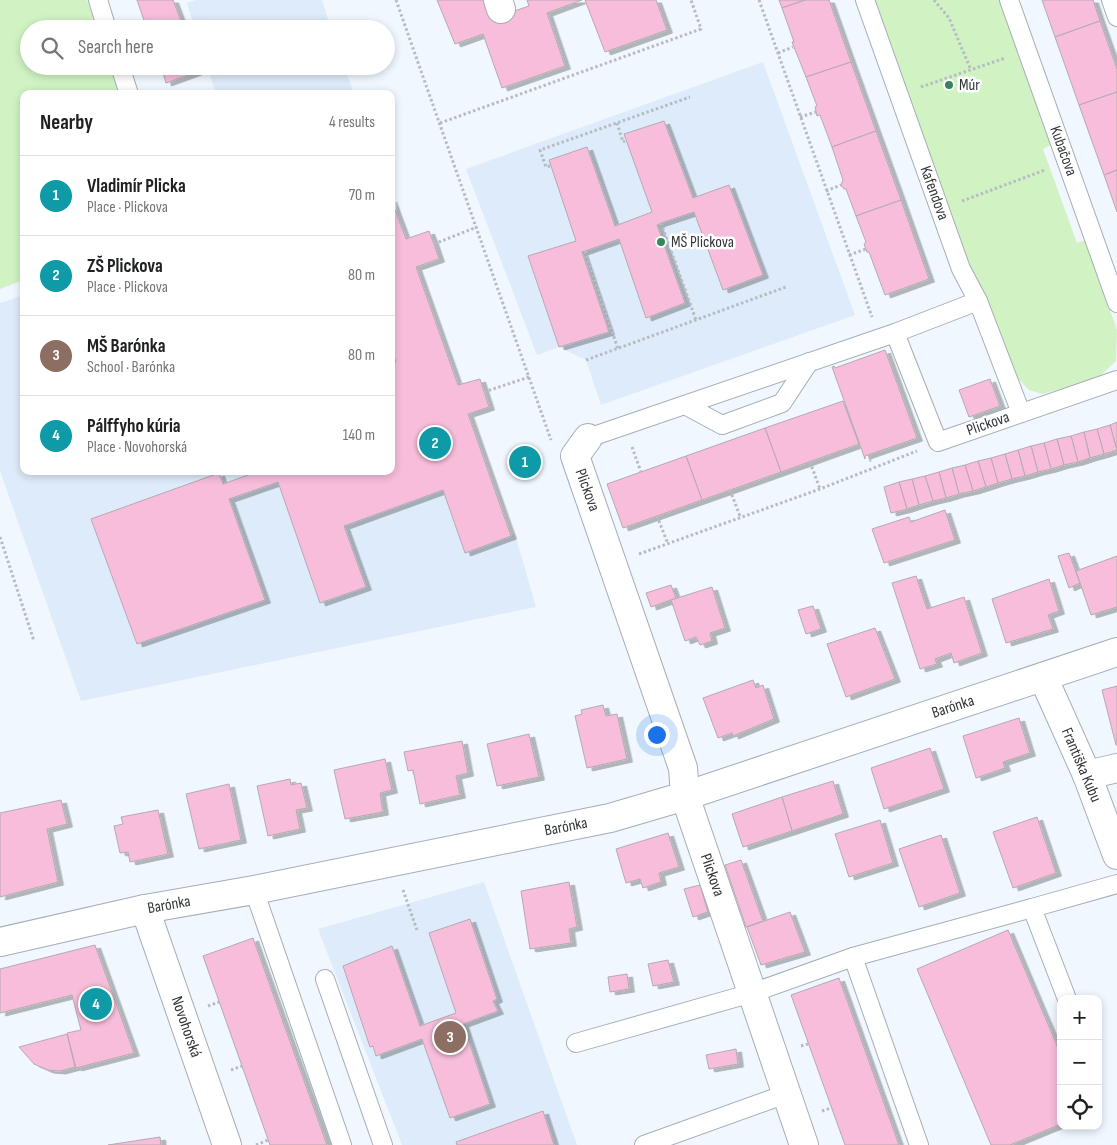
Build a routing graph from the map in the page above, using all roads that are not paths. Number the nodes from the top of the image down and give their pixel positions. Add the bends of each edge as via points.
1 (98, 0) edge
2 (865, 0) edge
3 (1008, 0) edge
4 (1111, 0) edge
5 (1117, 18) edge
6 (104, 20) edge
7 (123, 75) edge
8 (128, 90) edge
9 (978, 302) junction
10 (1117, 303) edge
11 (896, 333) junction
12 (809, 362) junction
13 (1117, 380) edge
14 (685, 405) junction
15 (1021, 413) junction
16 (588, 438) joint
17 (1117, 652) edge
18 (1042, 677) junction
19 (1117, 768) edge
20 (1087, 775) junction
21 (685, 796) junction
22 (1117, 855) edge
23 (1117, 884) edge
24 (254, 890) junction
25 (1032, 908) junction
26 (145, 909) junction
27 (0, 942) edge
28 (853, 957) junction
29 (324, 979) dead end
30 (752, 992) junction
31 (1065, 995) edge
32 (576, 1043) dead end
33 (786, 1094) junction
34 (227, 1145) edge
35 (342, 1145) edge
36 (383, 1145) edge
37 (644, 1145) edge
38 (804, 1145) edge
39 (919, 1145) edge

1 - 6 lane
2 - 9 lane, Kafendova via 961,269
3 - 10 lane, Kubačova
4 - 5 lane
7 - 8 lane
9 - 11 lane
9 - 15 lane, Kafendova
11 - 12 lane, Plickova
11 - 15 lane, Plickova via 938,442
12 - 14 lane, Plickova
12 - 14 lane via 782,403 722,425
13 - 15 lane, Plickova
14 - 16 lane, Plickova
16 - 21 street, Plickova via 575,456 684,768
17 - 18 street, Barónka
18 - 20 street, Františka Kubu
18 - 21 street, Barónka
19 - 20 street
20 - 22 street, Františka Kubu
21 - 24 street, Barónka via 610,818
21 - 30 street, Plickova
23 - 25 lane
24 - 26 street, Barónka
24 - 35 lane
25 - 28 lane
25 - 31 lane
26 - 27 street, Barónka
26 - 34 street, Novohorská
28 - 30 lane
28 - 39 lane
29 - 36 lane
30 - 32 lane
30 - 33 street, Plickova
33 - 37 lane
33 - 38 street, Plickova

